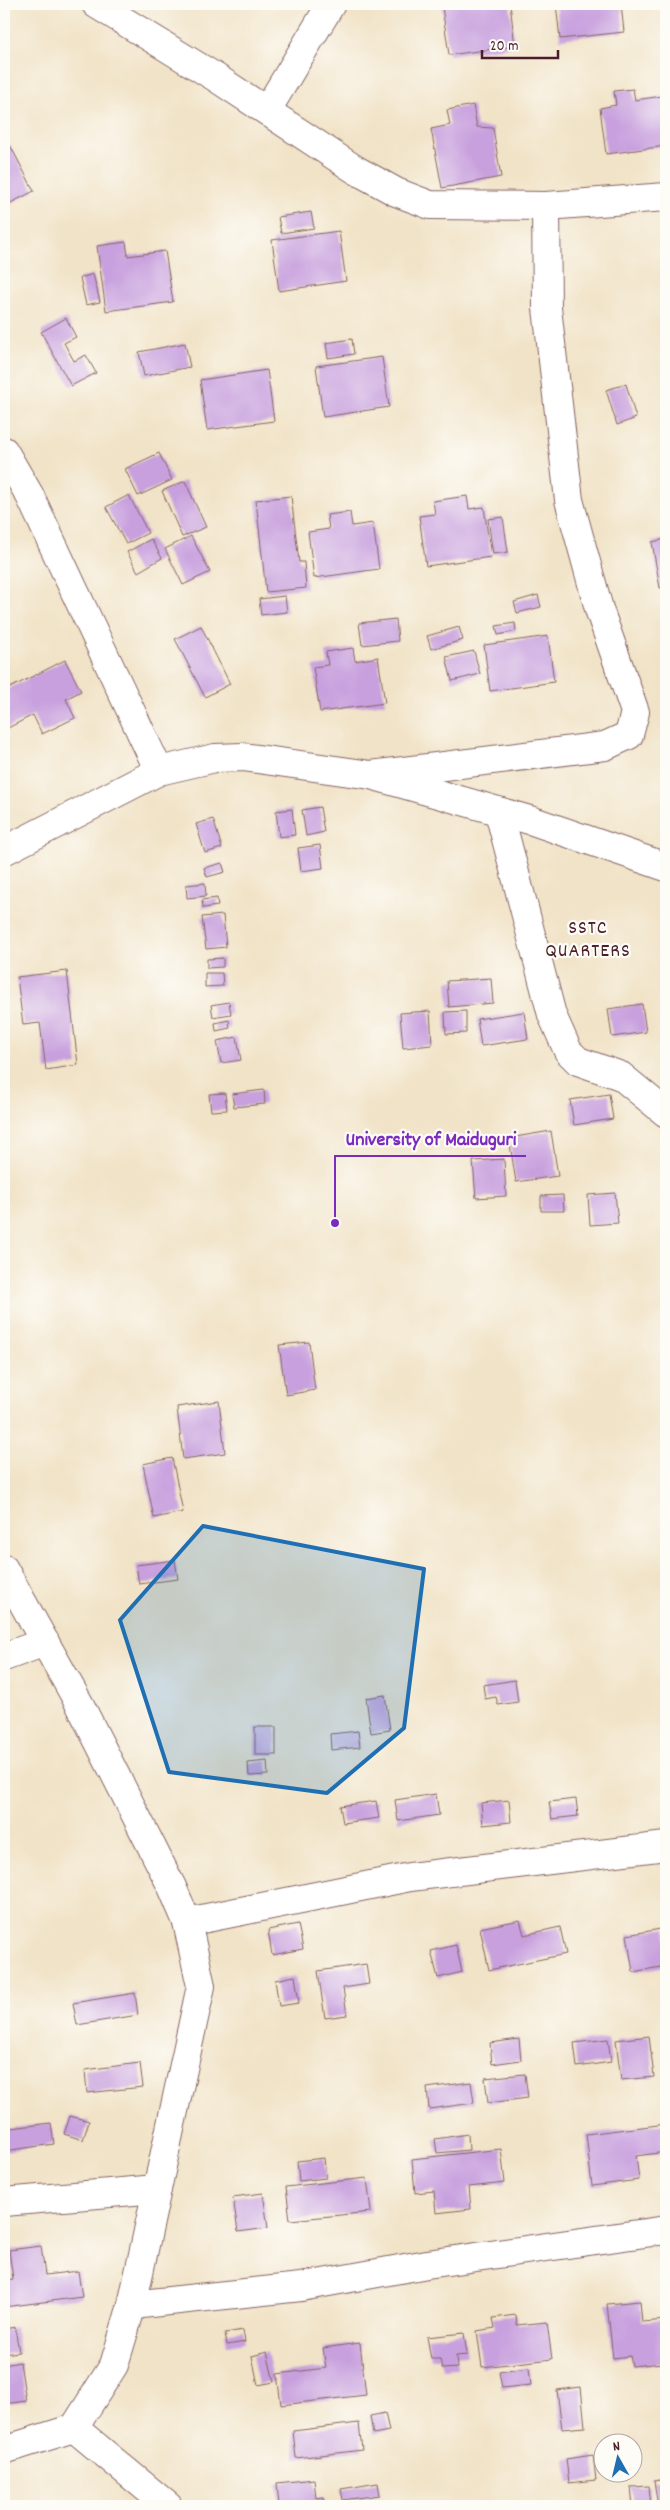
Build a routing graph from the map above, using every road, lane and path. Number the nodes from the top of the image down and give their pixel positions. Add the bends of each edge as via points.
1 (96, 4) edge
2 (332, 4) edge
3 (267, 110) junction
4 (666, 197) edge
5 (546, 206) junction
6 (4, 451) edge
7 (159, 771) junction
8 (371, 775) junction
9 (499, 812) junction
10 (4, 851) edge
11 (666, 867) edge
12 (666, 1113) edge
13 (4, 1569) edge
14 (46, 1642) junction
15 (4, 1656) edge
16 (666, 1846) edge
17 (187, 1922) junction
18 (157, 2189) junction
19 (4, 2202) edge
20 (666, 2230) edge
21 (132, 2306) junction
22 (74, 2428) junction
23 (4, 2450) edge
24 (168, 2506) edge

1 - 3 street
2 - 3 street
3 - 5 street via 356,170 396,192 430,205
4 - 5 street
5 - 8 street via 547,308 569,500 599,609 635,712 629,734 605,746
6 - 7 street via 30,496
7 - 8 street via 215,758 243,757
7 - 10 street
8 - 9 street
9 - 11 street
9 - 12 street via 552,1015 568,1051 578,1061 621,1076
13 - 14 street
14 - 15 street
14 - 17 street
16 - 17 street via 410,1877
17 - 18 street via 201,1986
18 - 19 street
18 - 21 street
20 - 21 street via 427,2264 301,2287
21 - 22 street via 114,2365
22 - 23 street
22 - 24 street

